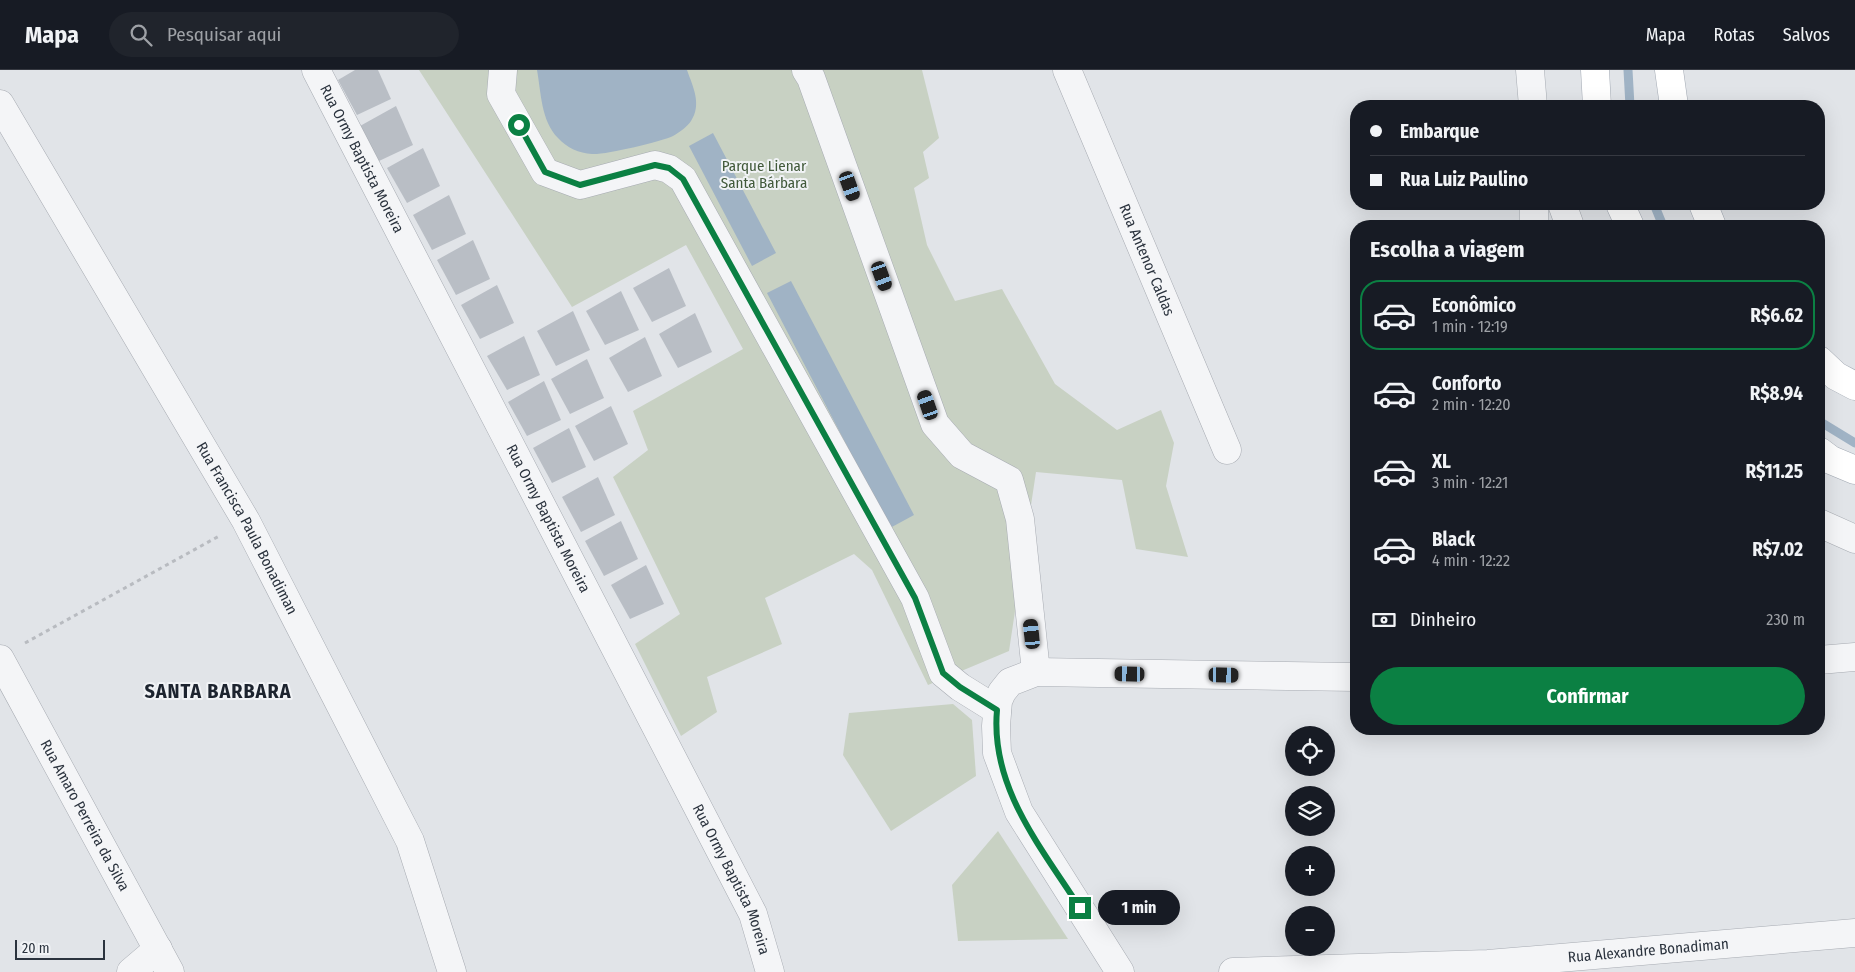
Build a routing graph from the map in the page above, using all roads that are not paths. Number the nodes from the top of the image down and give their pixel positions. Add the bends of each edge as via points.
1 (316, 70) edge
2 (503, 70) edge
3 (806, 70) edge
4 (1067, 70) edge
5 (1530, 70) edge
6 (1595, 70) edge
7 (1670, 70) edge
8 (1532, 100) edge
9 (1597, 100) edge
10 (1673, 100) edge
11 (0, 104) edge
12 (1825, 366) edge
13 (1855, 386) edge
14 (1227, 450) dead end
15 (1825, 456) edge
16 (1855, 470) edge
17 (1825, 526) edge
18 (1855, 539) edge
19 (8, 653) edge
20 (1036, 672) junction
21 (1350, 677) edge
22 (1000, 701) junction
23 (1855, 934) edge
24 (164, 961) edge
25 (1490, 968) edge
26 (131, 972) edge
27 (452, 972) edge
28 (770, 972) edge
29 (1120, 972) edge
30 (1233, 972) edge

1 - 28 street, Rua Ormy Baptista Moreira via 753,914
2 - 22 street via 501,94 545,172 580,185 655,165 669,168 683,179 915,598 943,673 960,687
3 - 20 street via 812,78 935,424 962,455 1009,480 1020,519
4 - 14 street, Rua Antenor Caldas
5 - 8 street
6 - 9 main road
7 - 10 main road
11 - 27 street, Rua Francisca Paula Bonadiman via 246,521 410,841
12 - 13 main road
15 - 16 main road
17 - 18 street
19 - 24 street, Rua Amaro Perreira da Silva
20 - 21 street
20 - 22 street via 1010,682
22 - 29 street via 997,753 1019,812
23 - 25 street, Rua Alexandre Bonadiman
24 - 26 street
25 - 30 street, Rua Alexandre Bonadiman

